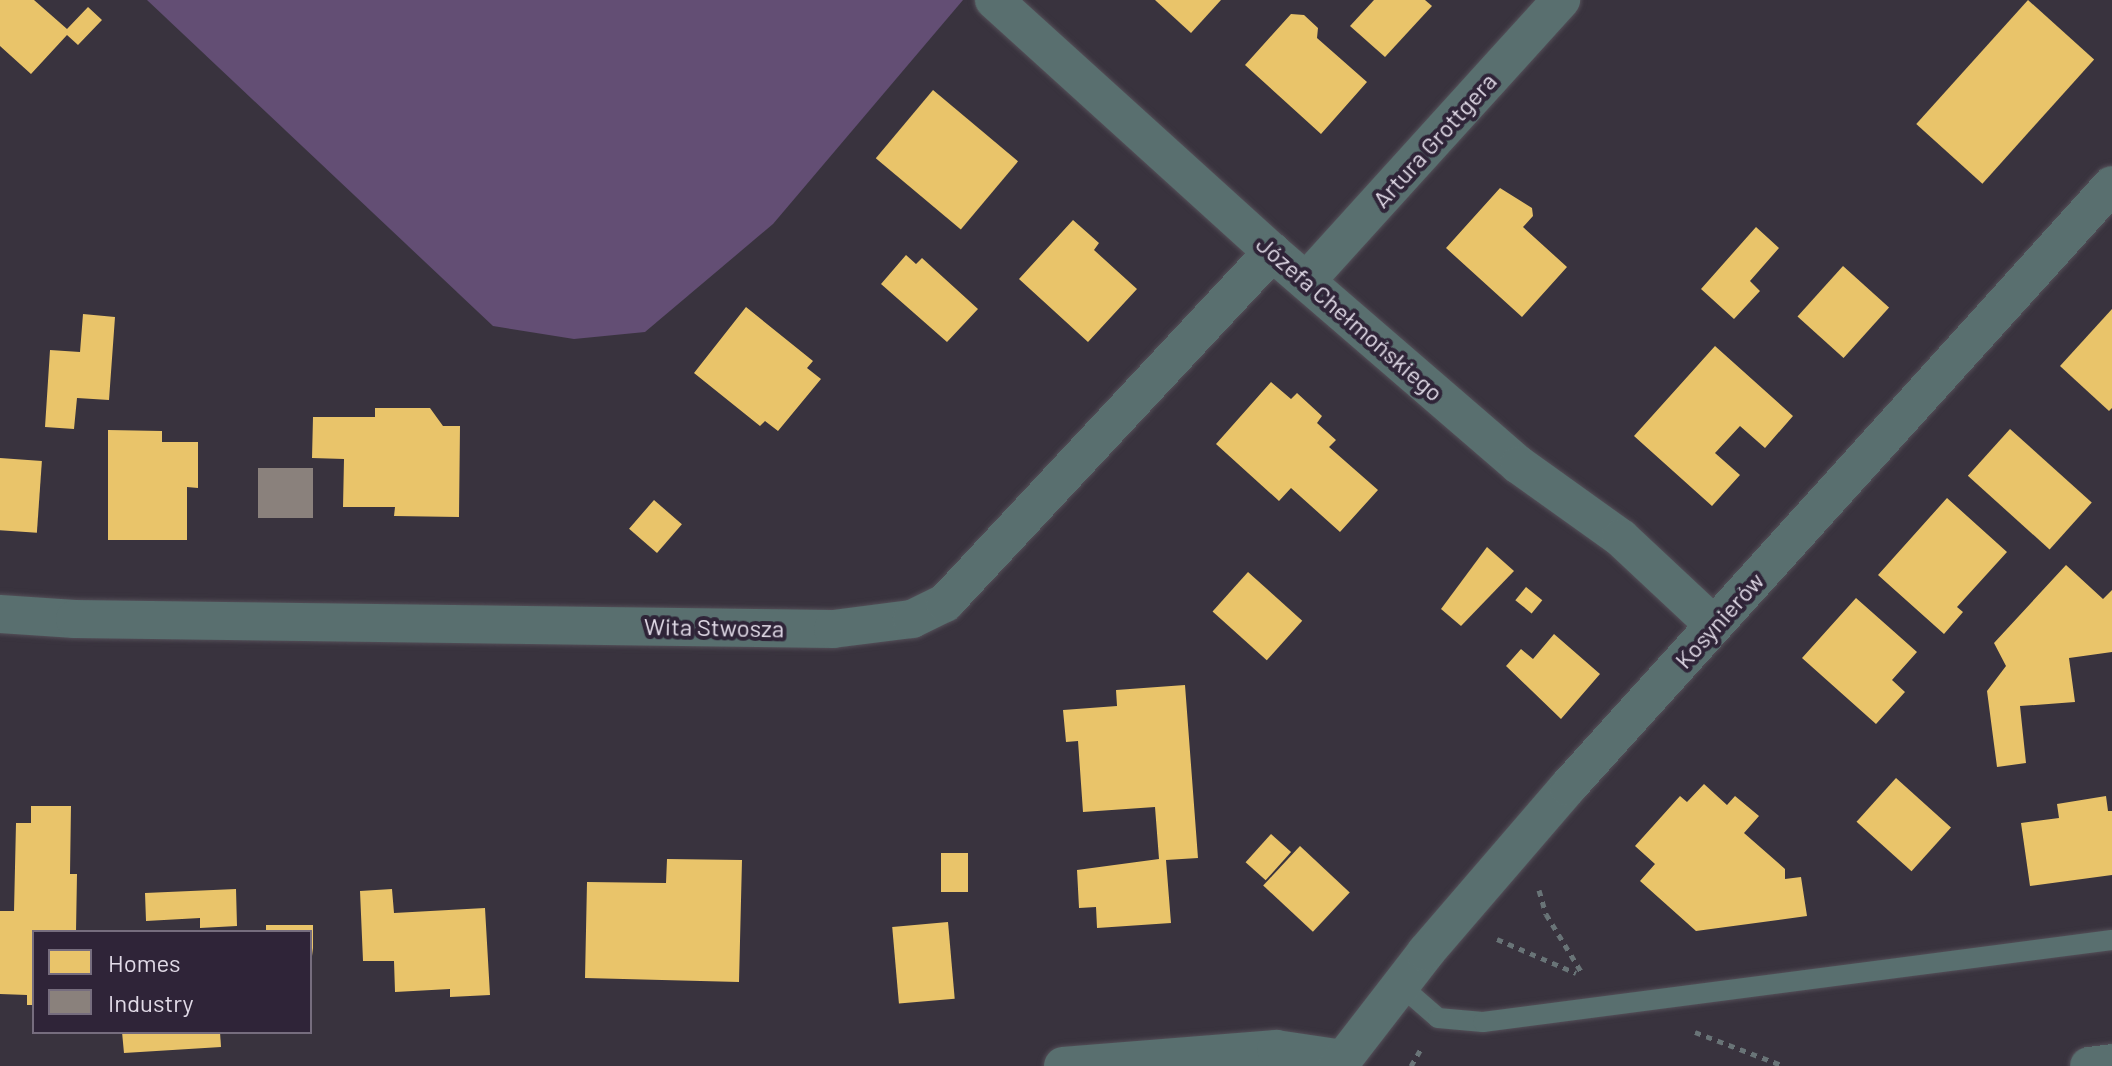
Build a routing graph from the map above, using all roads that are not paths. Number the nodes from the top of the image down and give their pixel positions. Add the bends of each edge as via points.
1 (994, 0) edge
2 (1561, 0) edge
3 (2112, 185) edge
4 (1272, 252) junction
5 (1308, 279) junction
6 (0, 614) edge
7 (1714, 625) junction
8 (2112, 940) edge
9 (1400, 985) junction
10 (1340, 1063) edge
11 (2112, 1063) edge
12 (1063, 1066) edge
13 (2089, 1066) edge

1 - 4 street, Józefa Chełmońskiego
2 - 5 street, Artura Grottgera
3 - 7 street, Kosynierów
4 - 5 street, Józefa Chełmońskiego
4 - 6 street, Wita Stwosza via 945,603 912,619 833,629
5 - 7 street, Józefa Chełmońskiego via 1519,465 1621,538
7 - 9 street, Kosynierów
8 - 9 lane via 1483,1022 1438,1018
9 - 10 street, Kosynierów
10 - 12 street via 1276,1049
11 - 13 street

